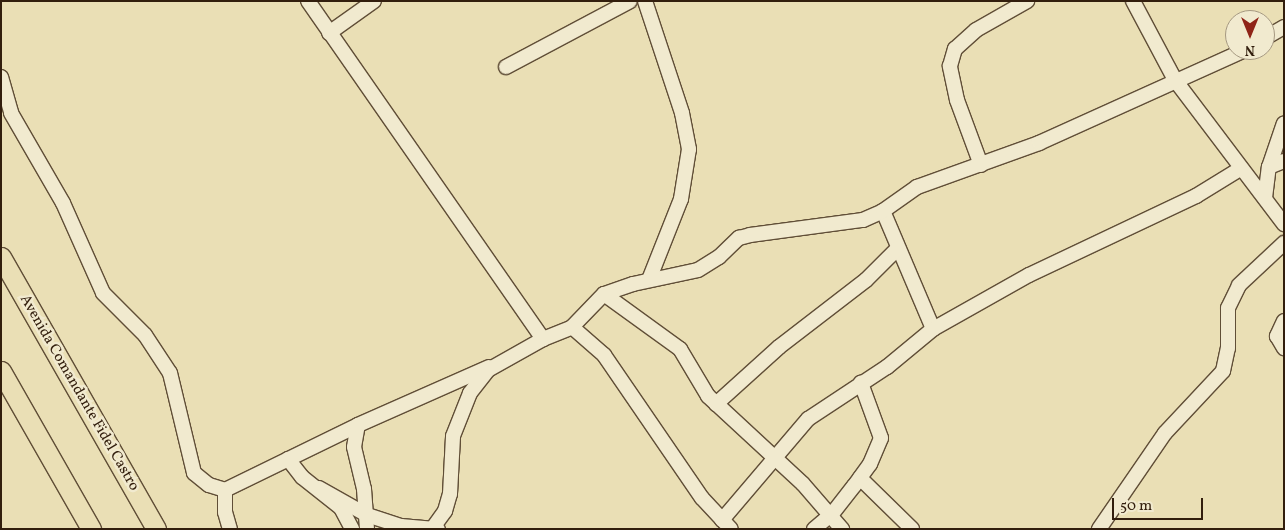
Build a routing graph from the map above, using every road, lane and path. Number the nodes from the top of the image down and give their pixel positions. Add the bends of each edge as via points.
1 (308, 1) edge
2 (374, 1) edge
3 (630, 1) edge
4 (645, 1) edge
5 (1027, 1) edge
6 (1133, 1) edge
7 (329, 32) junction
8 (1227, 60) edge
9 (506, 67) dead end
10 (1, 77) edge
11 (1175, 80) junction
12 (1284, 123) edge
13 (1284, 161) edge
14 (981, 165) junction
15 (1269, 167) junction
16 (1240, 169) junction
17 (1265, 198) junction
18 (883, 211) junction
19 (1284, 224) edge
20 (1284, 243) edge
21 (898, 248) junction
22 (1, 257) edge
23 (649, 280) junction
24 (604, 294) junction
25 (1284, 321) edge
26 (572, 327) junction
27 (933, 329) junction
28 (543, 338) junction
29 (1284, 348) edge
30 (529, 349) junction
31 (1, 371) edge
32 (861, 383) junction
33 (716, 404) junction
34 (358, 425) junction
35 (774, 458) junction
36 (288, 459) junction
37 (860, 478) junction
38 (318, 488) junction
39 (225, 490) junction
40 (832, 514) junction
41 (367, 522) edge
42 (726, 524) edge
43 (435, 528) edge
44 (91, 529) edge
45 (156, 529) edge
46 (230, 529) edge
47 (352, 529) edge
48 (814, 529) edge
49 (842, 529) edge
50 (912, 529) edge
51 (1099, 529) edge

1 - 7 street
2 - 7 street
3 - 9 street
4 - 23 street via 682,113 689,150 682,199
5 - 14 street via 976,30 955,49 950,66 952,84
6 - 11 street
7 - 28 street
8 - 11 street
10 - 39 street via 11,113 64,204 100,287 145,335 170,373 194,473 209,485
11 - 14 street via 1039,143
11 - 16 street
12 - 15 street
13 - 15 street
14 - 18 street via 917,187
15 - 17 street
16 - 17 street
16 - 27 street via 1196,196 1029,275
17 - 19 street
18 - 21 street
18 - 23 street via 863,220 739,238 719,257 698,270
20 - 51 street via 1239,285 1228,308 1228,348 1223,371 1164,434
21 - 27 street
21 - 33 street via 866,280 779,347
22 - 45 highway, Avenida Comandante Fidel Castro
23 - 24 street
24 - 26 street
24 - 33 street via 680,349 697,381
25 - 29 street via 1277,336
26 - 28 street
26 - 42 street via 604,355 702,498
27 - 32 street via 887,367
28 - 30 street
30 - 34 street
30 - 43 street via 488,370 470,393 453,436 450,494
31 - 44 highway
32 - 35 street via 808,419
32 - 37 street via 881,438
33 - 35 street
34 - 36 street
34 - 41 street via 354,447
35 - 40 street
35 - 42 street
36 - 38 street via 302,477
36 - 39 street
37 - 40 street
37 - 50 street
38 - 41 street
38 - 47 street via 341,508
39 - 46 street via 225,512
40 - 48 street
40 - 49 street
41 - 43 street

